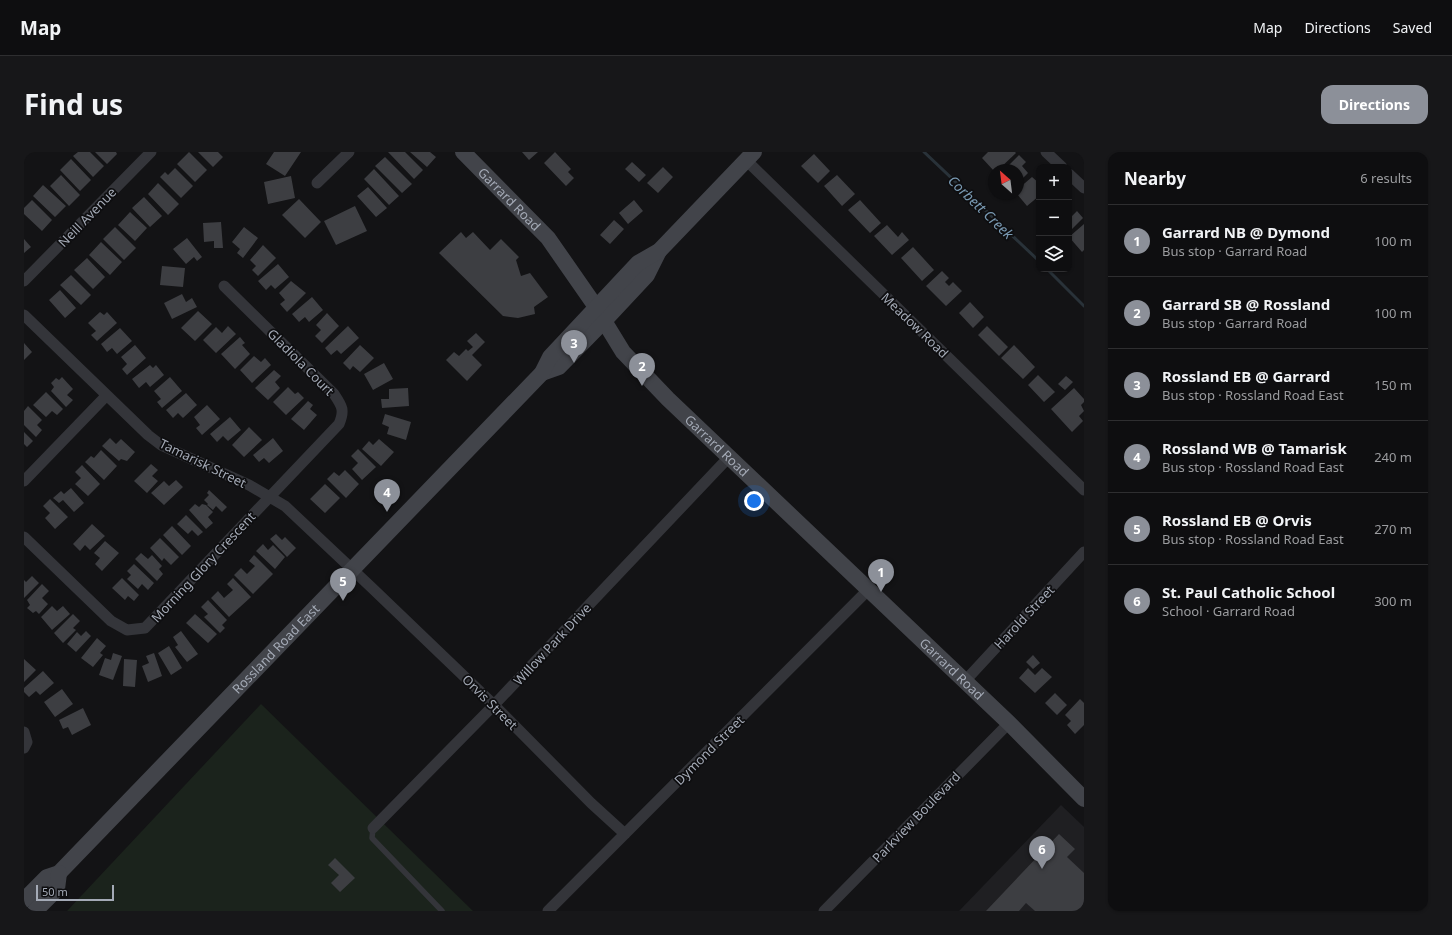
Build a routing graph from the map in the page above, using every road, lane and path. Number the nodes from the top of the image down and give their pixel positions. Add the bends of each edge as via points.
1 (151, 152) edge
2 (349, 152) edge
3 (463, 152) edge
4 (1046, 152) edge
5 (750, 156) edge
6 (1059, 164) edge
7 (1072, 177) edge
8 (317, 183) dead end
9 (1084, 188) edge
10 (24, 281) edge
11 (224, 286) dead end
12 (600, 314) junction
13 (24, 315) edge
14 (106, 396) junction
15 (729, 457) junction
16 (24, 481) edge
17 (1084, 490) edge
18 (270, 496) junction
19 (24, 537) edge
20 (1084, 552) edge
21 (354, 570) junction
22 (869, 589) junction
23 (965, 681) junction
24 (494, 705) junction
25 (1008, 723) junction
26 (24, 732) edge
27 (24, 748) edge
28 (1084, 799) edge
29 (373, 828) joint
30 (625, 834) junction
31 (59, 873) junction
32 (24, 900) edge
33 (35, 911) edge
34 (442, 911) edge
35 (548, 911) edge
36 (824, 911) edge

1 - 10 street, Neill Avenue
2 - 8 street
3 - 12 main road, Garrard Road via 548,238
4 - 6 street
5 - 12 main road, Rossland Road East via 659,251 638,263
5 - 17 street, Meadow Road
7 - 9 street
11 - 18 street, Gladiola Court via 334,394 341,405 343,415 339,424
12 - 15 main road, Garrard Road via 632,362
12 - 21 main road, Rossland Road East via 550,357 542,373
13 - 14 street, Tamarisk Street
14 - 16 street
14 - 18 street, Tamarisk Street via 161,445
15 - 22 main road, Garrard Road
15 - 24 street, Willow Park Drive
18 - 19 street, Morning Glory Crescent via 145,628 127,630 111,621
18 - 21 street, Tamarisk Street via 285,506
20 - 23 street, Harold Street
21 - 24 street, Orvis Street
21 - 31 main road, Rossland Road East
22 - 23 main road, Garrard Road
22 - 30 street, Dymond Street
23 - 25 main road, Garrard Road
24 - 29 street, Willow Park Drive
24 - 30 street, Orvis Street
25 - 28 main road, Garrard Road
25 - 36 street, Parkview Boulevard
26 - 27 street via 27,742
29 - 34 lane via 372,838
30 - 35 street, Dymond Street
31 - 32 main road, Rossland Road East via 46,877
31 - 33 main road via 57,889

